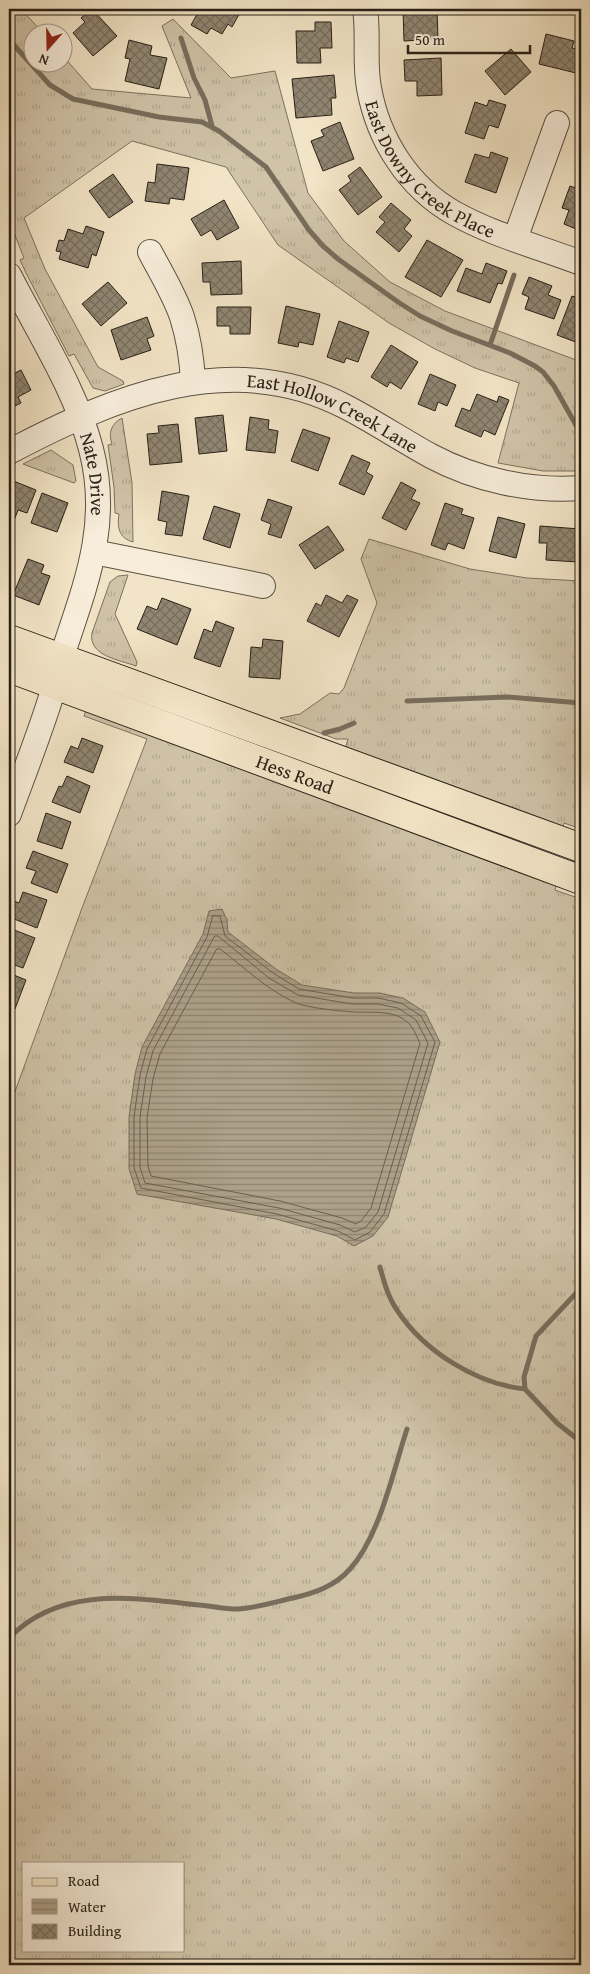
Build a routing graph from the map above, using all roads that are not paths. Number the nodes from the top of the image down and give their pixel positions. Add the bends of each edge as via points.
1 (365, 9) edge
2 (557, 123) dead end
3 (515, 238) junction
4 (150, 252) dead end
5 (581, 263) edge
6 (9, 275) edge
7 (193, 382) junction
8 (81, 418) junction
9 (9, 452) edge
10 (581, 488) edge
11 (94, 552) junction
12 (264, 586) dead end
13 (9, 639) edge
14 (9, 668) edge
15 (58, 671) junction
16 (9, 811) edge
17 (581, 848) edge
18 (578, 879) edge

1 - 3 street, East Downy Creek Place via 366,72 370,93 378,123 394,155 423,190 448,209
2 - 3 street
3 - 5 street, East Downy Creek Place
4 - 7 street via 183,320
6 - 8 street, Nate Drive
7 - 8 street, East Hollow Creek Lane via 145,393
7 - 10 street, East Hollow Creek Lane via 252,380 293,387 339,403 432,456 472,473 536,487
8 - 9 street, East Hollow Creek Lane
8 - 11 street, Nate Drive via 91,449 98,489
11 - 12 street
11 - 15 street, Nate Drive
13 - 15 main road, Hess Road
14 - 15 main road, Hess Road
15 - 16 street, Nate Drive
15 - 17 main road, Hess Road
15 - 18 main road, Hess Road

